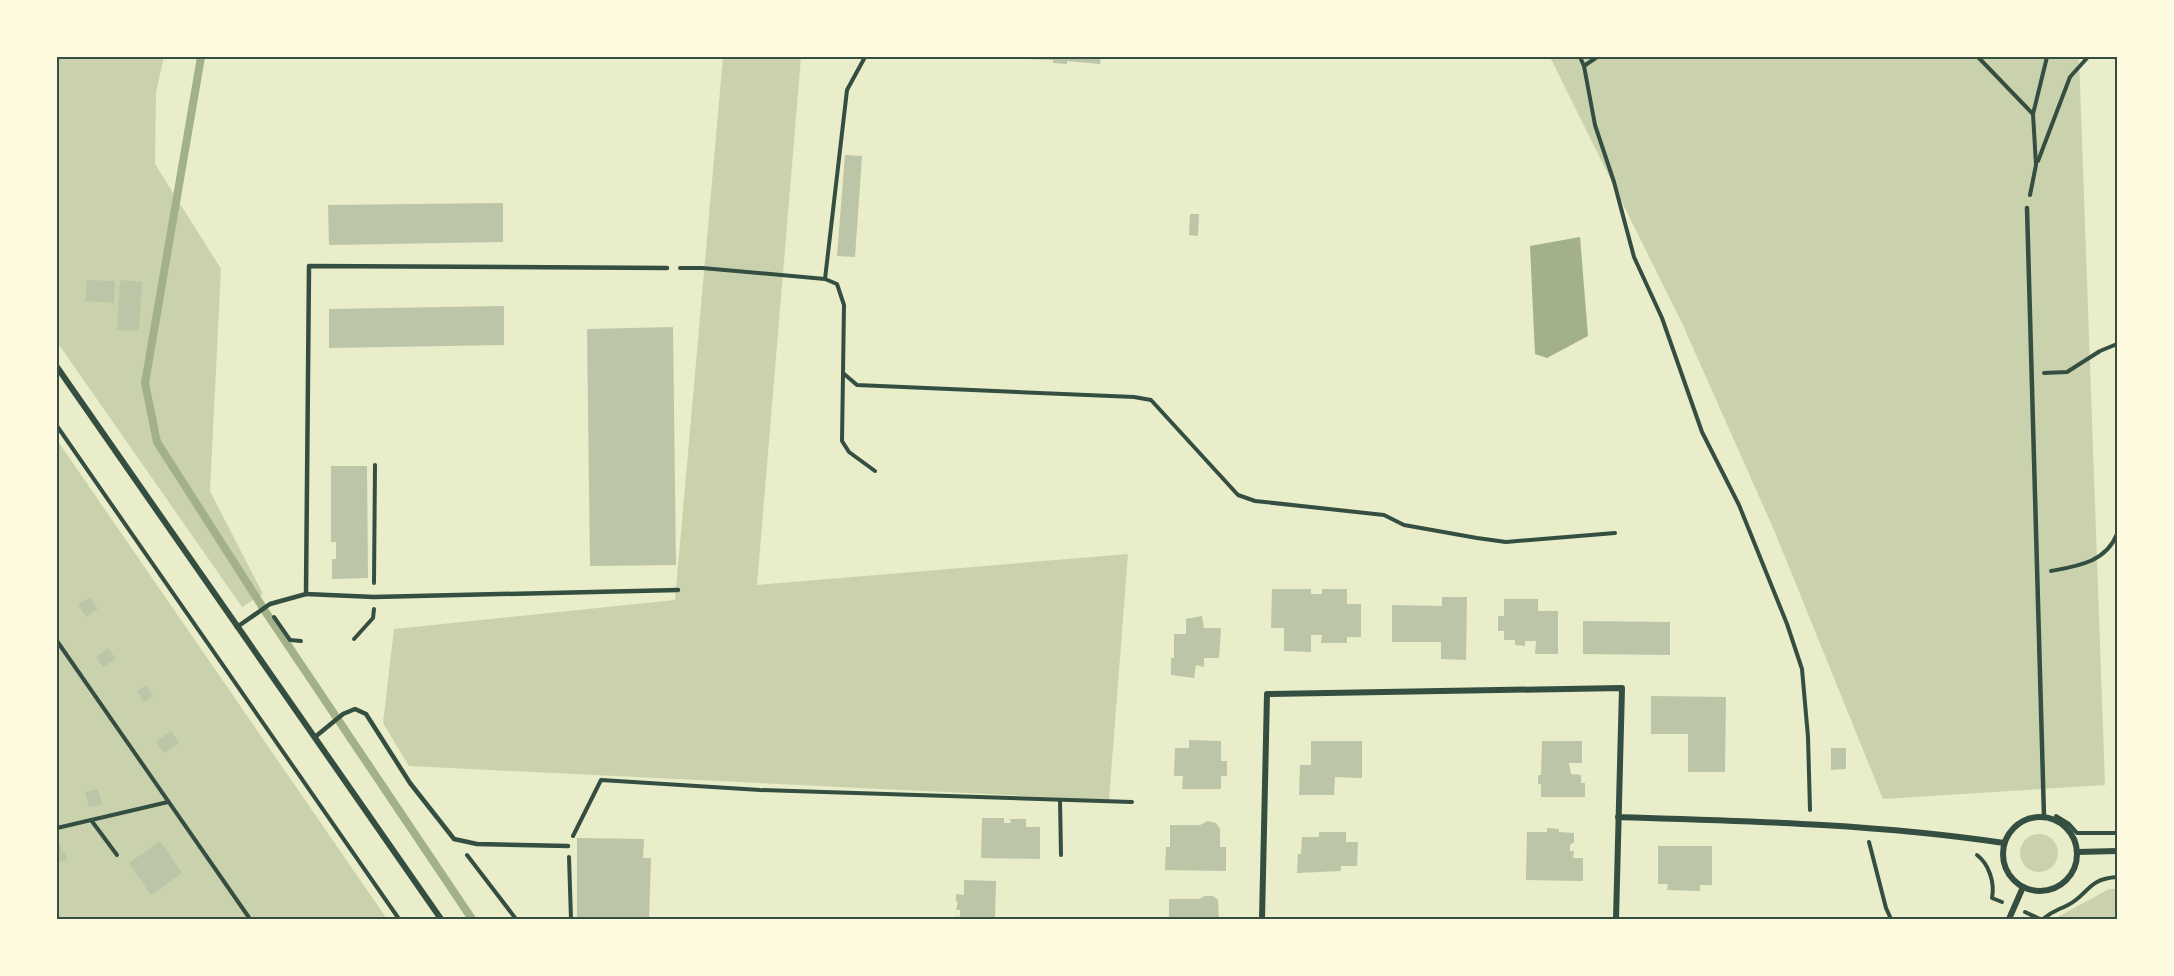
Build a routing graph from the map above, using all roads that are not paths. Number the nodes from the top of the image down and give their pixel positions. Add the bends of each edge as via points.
1 (2027, 208) road end
2 (668, 268) road end
3 (57, 367) edge
4 (678, 590) dead end
5 (306, 594) junction
6 (237, 627) junction
7 (315, 737) junction
8 (2044, 814) junction
9 (1618, 818) junction
10 (2004, 843) junction
11 (568, 846) road end
12 (2117, 851) edge
13 (2077, 852) junction
14 (2024, 888) junction
15 (441, 919) edge
16 (1262, 919) edge
17 (1616, 919) edge
18 (2009, 919) edge

1 - 8 lane
2 - 5 lane via 309,266
3 - 6 street
4 - 5 lane via 374,597
5 - 6 lane via 268,605
6 - 7 street
7 - 11 lane via 355,709 366,714 410,783 454,838 477,844
7 - 15 street
8 - 10 street via 2015,826
8 - 13 street via 2067,828
9 - 10 street via 1810,824
9 - 16 street via 1622,688 1267,694
9 - 17 street
10 - 14 street via 2002,854 2008,874
12 - 13 street
13 - 14 street via 2076,864 2061,885 2049,890
14 - 18 street

